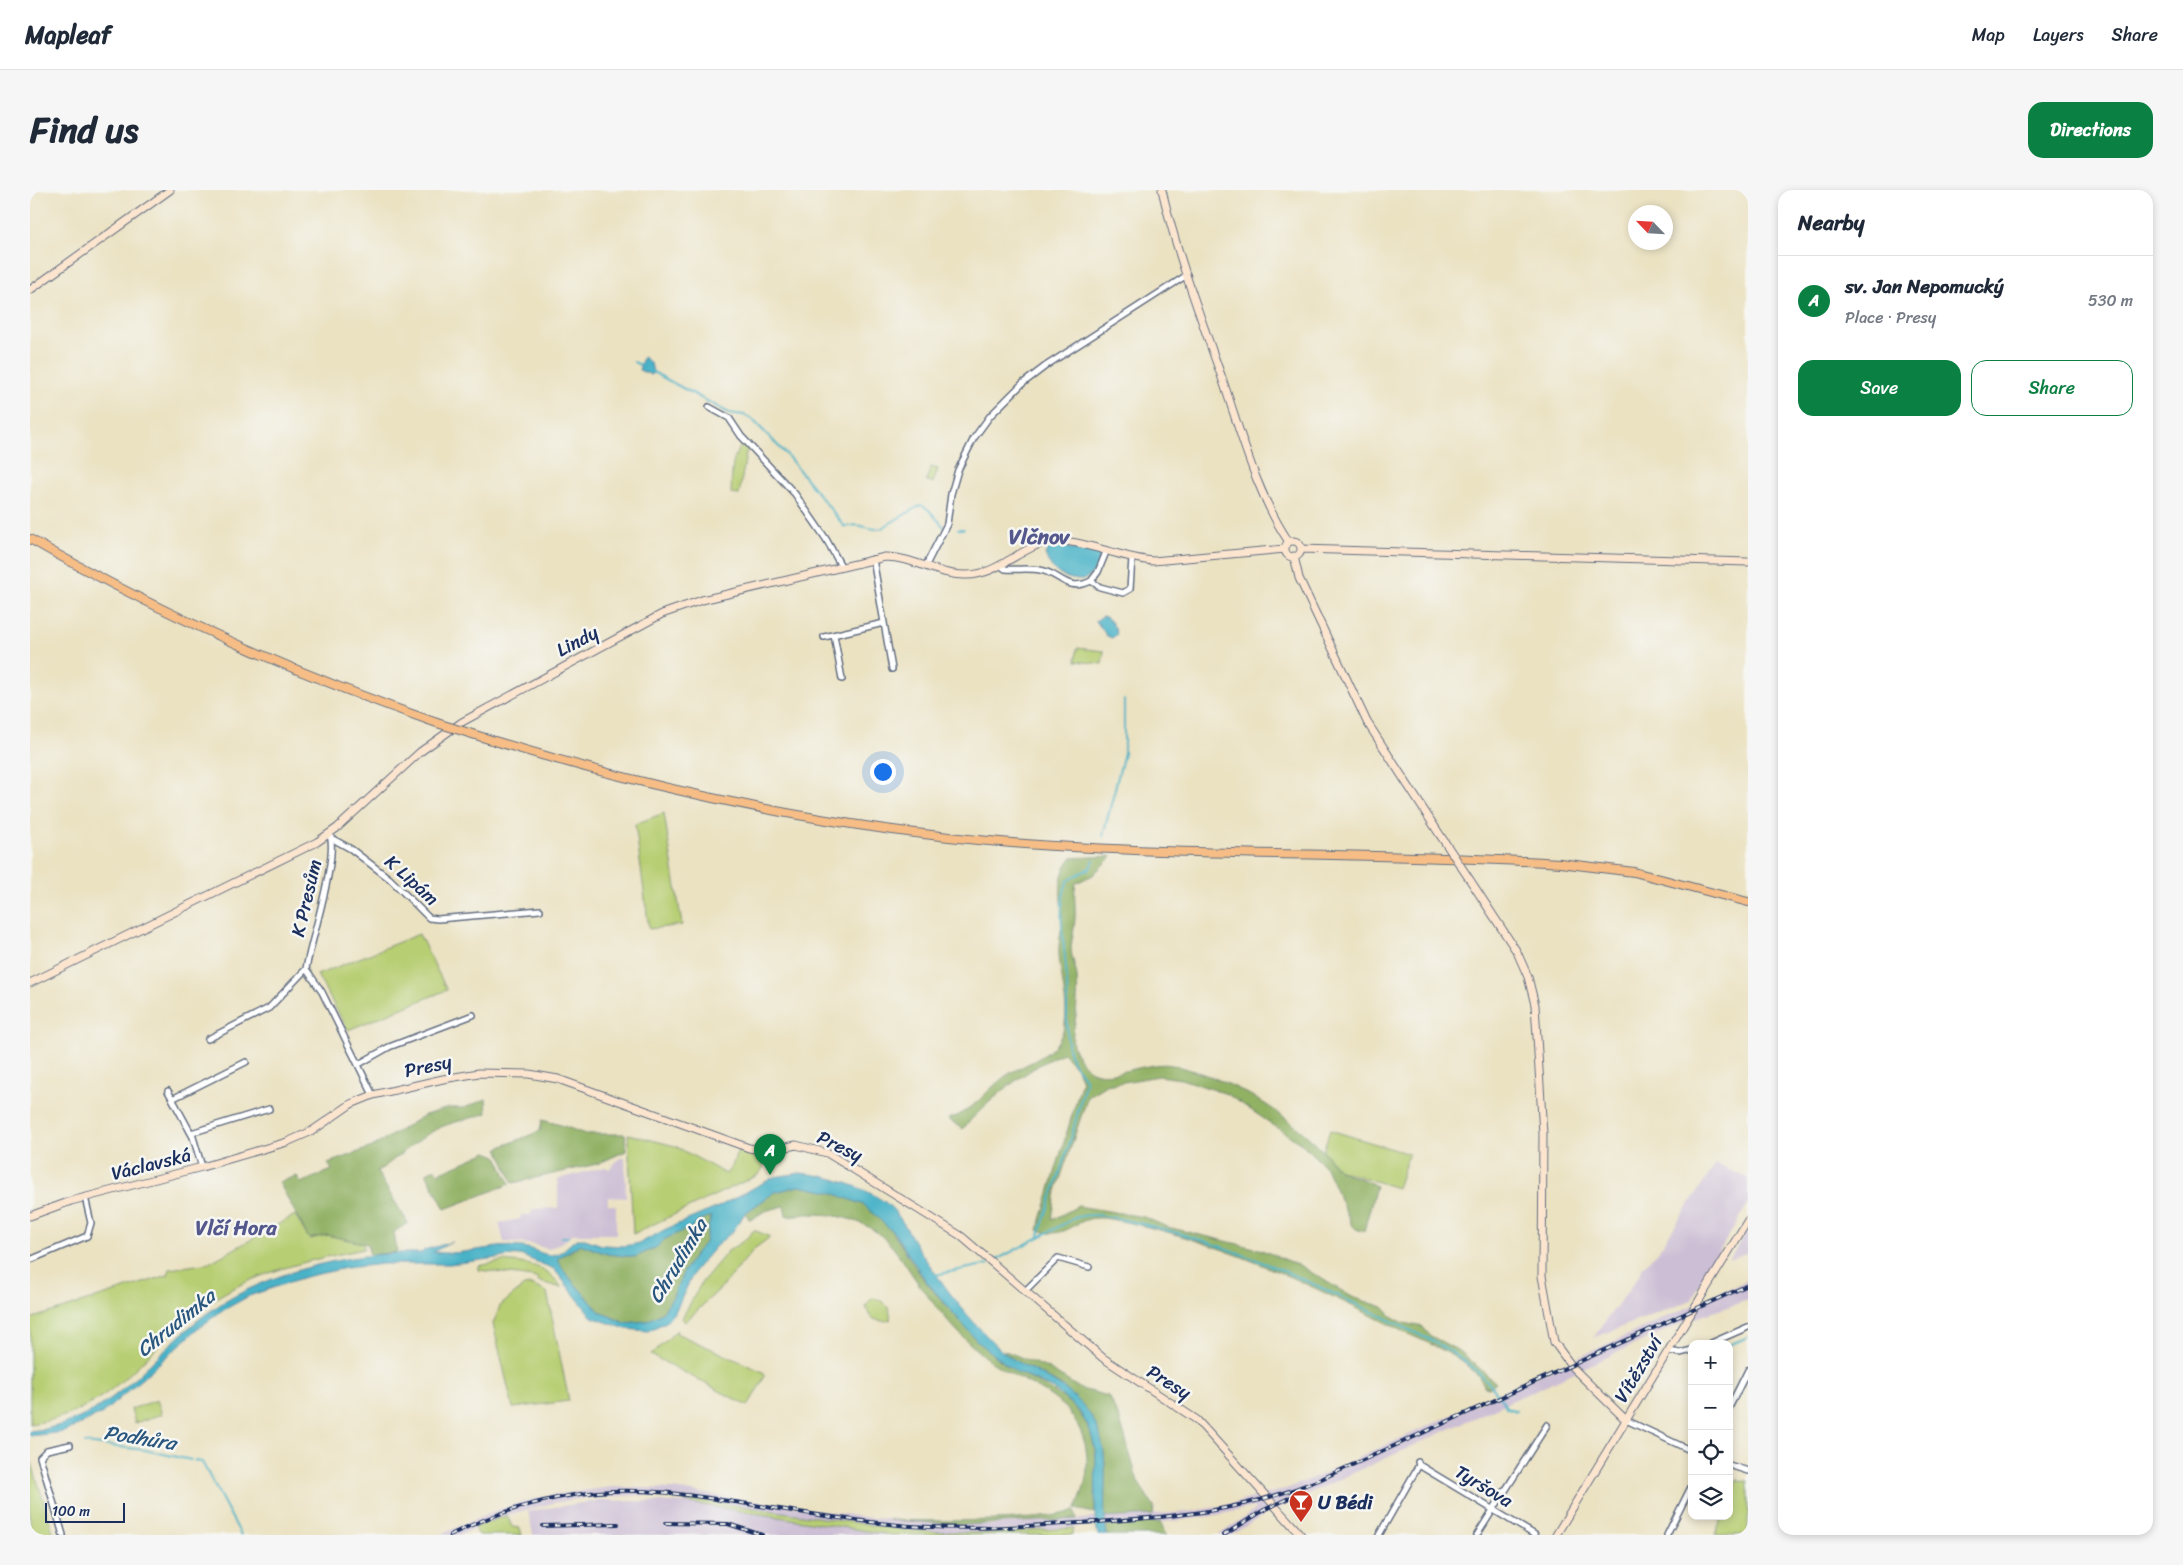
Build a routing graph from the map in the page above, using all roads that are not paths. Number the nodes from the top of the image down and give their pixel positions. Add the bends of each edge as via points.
1 (170, 190) edge
2 (1162, 190) edge
3 (1187, 275) junction
4 (30, 290) edge
5 (709, 407) dead end
6 (30, 539) edge
7 (1289, 542) junction
8 (1301, 549) junction
9 (1285, 550) junction
10 (1106, 552) junction
11 (1294, 556) junction
12 (1132, 558) junction
13 (873, 559) junction
14 (1748, 562) edge
15 (926, 565) junction
16 (1000, 565) junction
17 (841, 566) junction
18 (1091, 581) junction
19 (884, 623) junction
20 (834, 635) junction
21 (824, 637) dead end
22 (892, 669) dead end
23 (842, 679) dead end
24 (330, 836) junction
25 (1747, 901) edge
26 (540, 910) dead end
27 (306, 970) junction
28 (30, 983) edge
29 (472, 1015) dead end
30 (208, 1039) dead end
31 (246, 1062) dead end
32 (359, 1064) junction
33 (168, 1091) dead end
34 (373, 1095) junction
35 (172, 1099) junction
36 (269, 1109) dead end
37 (192, 1134) junction
38 (281, 1144) joint
39 (202, 1167) junction
40 (85, 1197) junction
41 (30, 1216) edge
42 (1748, 1220) edge
43 (30, 1260) edge
44 (1089, 1267) dead end
45 (1025, 1291) junction
46 (1748, 1327) edge
47 (1718, 1340) edge
48 (1668, 1351) junction
49 (1688, 1351) edge
50 (1748, 1370) edge
51 (1733, 1400) edge
52 (1626, 1420) junction
53 (1547, 1426) dead end
54 (70, 1445) dead end
55 (1688, 1449) edge
56 (1733, 1466) edge
57 (1748, 1471) edge
58 (1688, 1493) edge
59 (1494, 1510) junction
60 (64, 1535) edge
61 (1302, 1535) edge
62 (1379, 1535) edge
63 (1477, 1535) edge
64 (1535, 1535) edge
65 (1556, 1535) edge
66 (1667, 1535) edge

1 - 4 street
2 - 3 street via 1171,230
3 - 7 street via 1253,468 1271,513
3 - 15 street via 1047,365 995,411 977,434 958,470 946,527
5 - 17 street via 729,418 741,436 791,489
6 - 25 main road, bridge via 123,590 240,645 437,723 562,762 783,813 882,829 1076,847 1560,863 1634,872
7 - 8 street via 1296,541
7 - 9 street
8 - 11 street
8 - 14 street
9 - 11 street
9 - 12 street, Lindy via 1167,561
10 - 12 street, Lindy
10 - 16 street, Lindy via 1071,542 1053,541 1038,545
10 - 18 street
11 - 52 street, bridge via 1299,578 1367,722 1517,952 1533,996 1544,1134 1543,1285 1555,1345
12 - 18 street via 1127,592 1103,588
13 - 15 street, Lindy via 900,558
13 - 17 street, Lindy
13 - 19 street
15 - 16 street, Lindy via 968,576
16 - 18 street via 1005,569 1040,570 1068,583
17 - 24 street, Lindy via 687,604 628,632 477,713 434,742
19 - 20 street
19 - 22 street
20 - 21 street
20 - 23 street
24 - 26 street, K Lipám via 379,869 429,918
24 - 27 street, K Presům via 329,869
24 - 28 street, Lindy
27 - 30 street via 269,1008
27 - 32 street via 322,992
29 - 32 street via 389,1046
31 - 35 street
32 - 34 street
33 - 35 street
34 - 38 street, Presy via 351,1104 312,1131
34 - 45 street, Presy via 463,1075 494,1072 529,1074 573,1084 750,1148 769,1151 796,1146 815,1149 961,1236
35 - 37 street
36 - 37 street, Václavská
37 - 39 street
38 - 39 street, Václavská
39 - 40 street, Václavská
40 - 41 street, Václavská
40 - 43 street via 91,1223 87,1236
42 - 48 street, Vítězství
44 - 45 street via 1057,1259
45 - 61 street, Presy via 1103,1358 1196,1420
46 - 47 street
48 - 49 street
48 - 52 street, Vítězství
50 - 51 street
52 - 55 street
52 - 65 street, Vítězství
53 - 59 street
54 - 60 street via 47,1450 40,1456
56 - 57 street
58 - 66 street
59 - 62 street, Tyršova via 1419,1464
59 - 63 street
59 - 64 street, Tyršova

